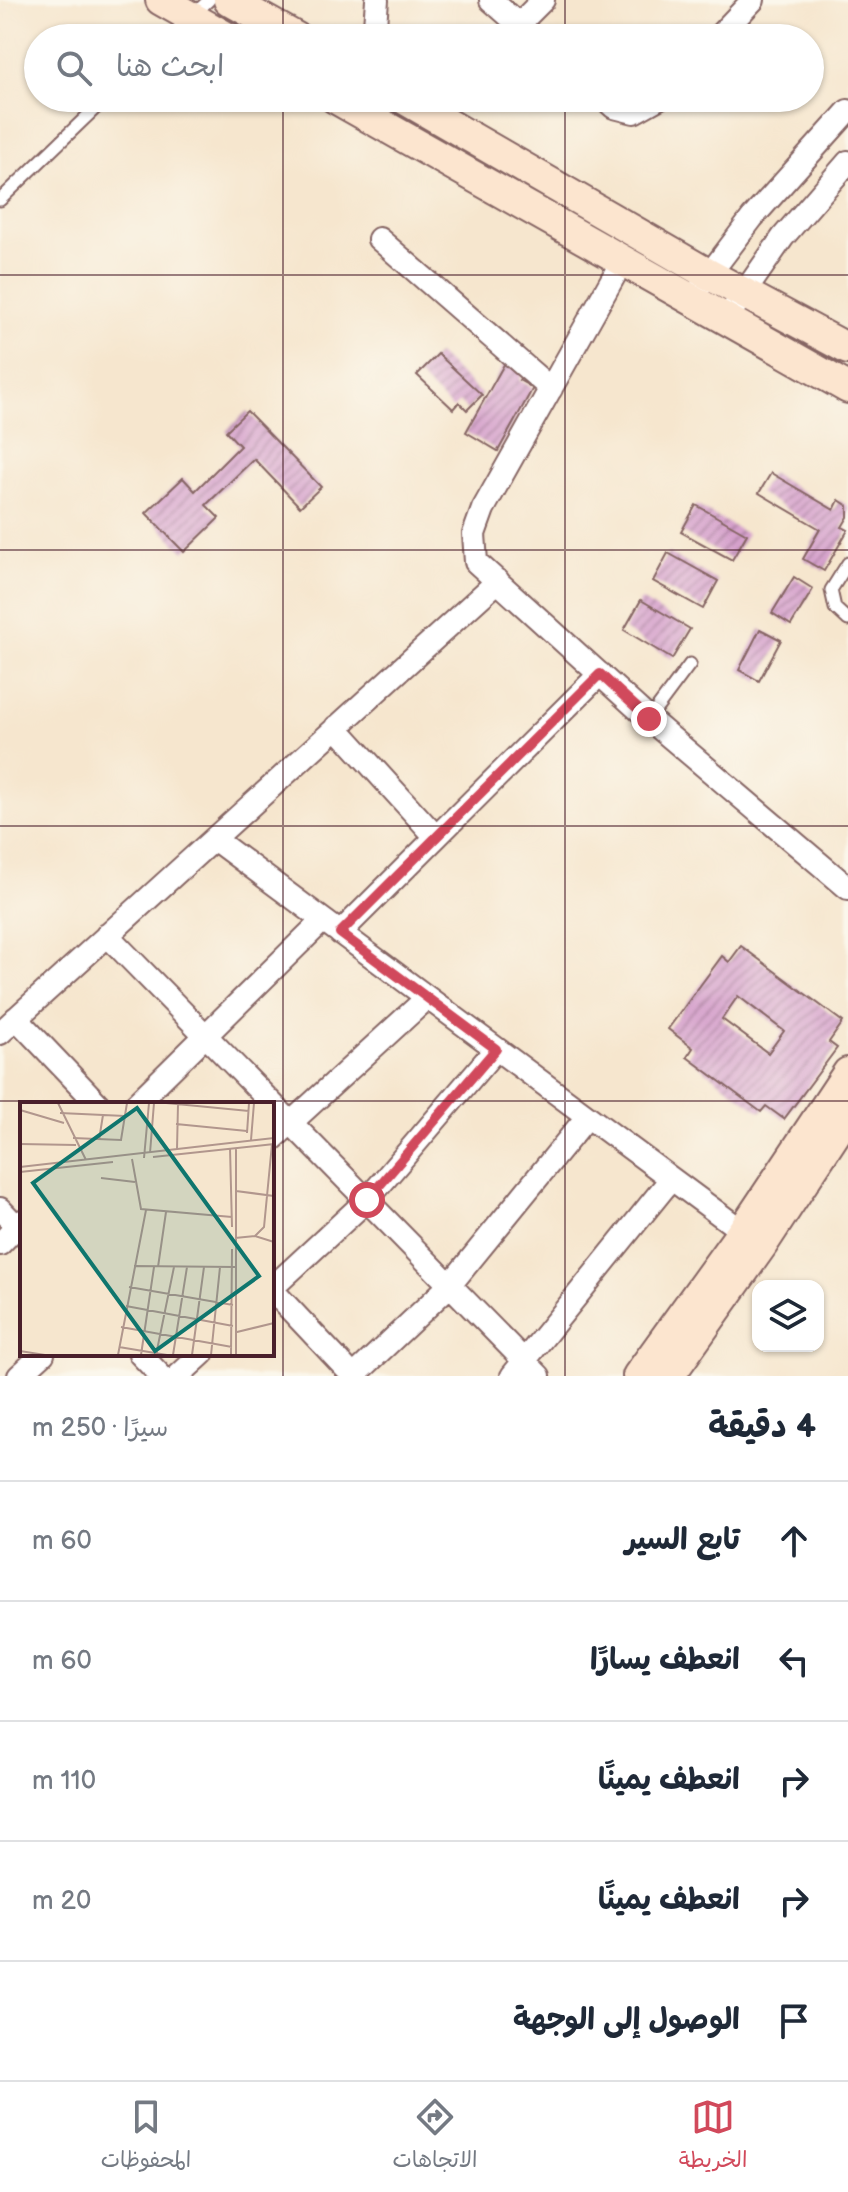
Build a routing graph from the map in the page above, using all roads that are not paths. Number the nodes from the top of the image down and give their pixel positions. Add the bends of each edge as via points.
1 (161, 0) edge
2 (229, 0) edge
3 (377, 0) edge
4 (491, 0) edge
5 (543, 0) edge
6 (751, 0) edge
7 (200, 9) edge
8 (184, 24) edge
9 (214, 24) edge
10 (272, 24) edge
11 (375, 24) edge
12 (518, 24) edge
13 (530, 24) edge
14 (730, 24) edge
15 (848, 111) edge
16 (91, 112) edge
17 (360, 112) edge
18 (427, 112) edge
19 (848, 162) edge
20 (0, 200) edge
21 (379, 239) dead end
22 (623, 260) junction
23 (708, 274) junction
24 (743, 294) junction
25 (692, 300) junction
26 (726, 319) junction
27 (848, 349) edge
28 (848, 388) edge
29 (551, 389) junction
30 (848, 563) edge
31 (498, 581) junction
32 (848, 620) edge
33 (690, 664) dead end
34 (600, 674) junction
35 (649, 719) junction
36 (336, 727) junction
37 (436, 837) junction
38 (214, 839) junction
39 (848, 888) edge
40 (332, 926) junction
41 (107, 935) junction
42 (427, 998) junction
43 (8, 1025) edge
44 (204, 1034) junction
45 (496, 1049) junction
46 (848, 1073) edge
47 (96, 1102) edge
48 (138, 1102) edge
49 (271, 1102) edge
50 (274, 1105) edge
51 (848, 1114) edge
52 (587, 1117) junction
53 (291, 1122) junction
54 (274, 1138) edge
55 (671, 1179) junction
56 (367, 1200) junction
57 (0, 1209) edge
58 (20, 1226) edge
59 (752, 1239) junction
60 (0, 1244) edge
61 (450, 1285) junction
62 (274, 1287) edge
63 (274, 1291) edge
64 (41, 1356) edge
65 (142, 1356) edge
66 (200, 1356) edge
67 (525, 1371) edge
68 (19, 1376) edge
69 (161, 1376) edge
70 (178, 1376) edge
71 (353, 1376) edge
72 (638, 1376) edge
73 (669, 1376) edge

1 - 7 main road
2 - 10 main road
3 - 11 street
4 - 12 street
5 - 13 street
6 - 14 street
7 - 8 lane
7 - 9 main road
15 - 23 street via 774,191
16 - 20 lane
17 - 22 main road
18 - 23 main road
19 - 24 street via 783,237
21 - 29 street
22 - 25 main road
22 - 29 street
23 - 24 main road
23 - 25 street
24 - 26 street
24 - 27 main road
25 - 26 main road
26 - 28 main road
29 - 31 street via 474,534 476,562
30 - 32 lane via 831,590 835,608
31 - 34 street
31 - 36 street
33 - 35 lane
34 - 35 street
34 - 37 street
35 - 39 street
36 - 37 street
36 - 38 street
37 - 40 street
38 - 40 street
38 - 41 street
40 - 42 street
40 - 44 street
41 - 43 street
41 - 44 street
42 - 45 street
42 - 53 street
43 - 47 street
44 - 48 street
44 - 49 street
45 - 52 street
45 - 56 street
46 - 59 main road
50 - 53 street
51 - 59 main road
52 - 55 street
52 - 61 street
53 - 54 street
53 - 56 street
55 - 59 street
55 - 67 street
56 - 61 street
56 - 62 street
57 - 58 street
58 - 60 street
59 - 72 main road
59 - 73 main road
61 - 67 street
61 - 71 street
63 - 71 street
64 - 68 street
65 - 69 street
66 - 70 street

